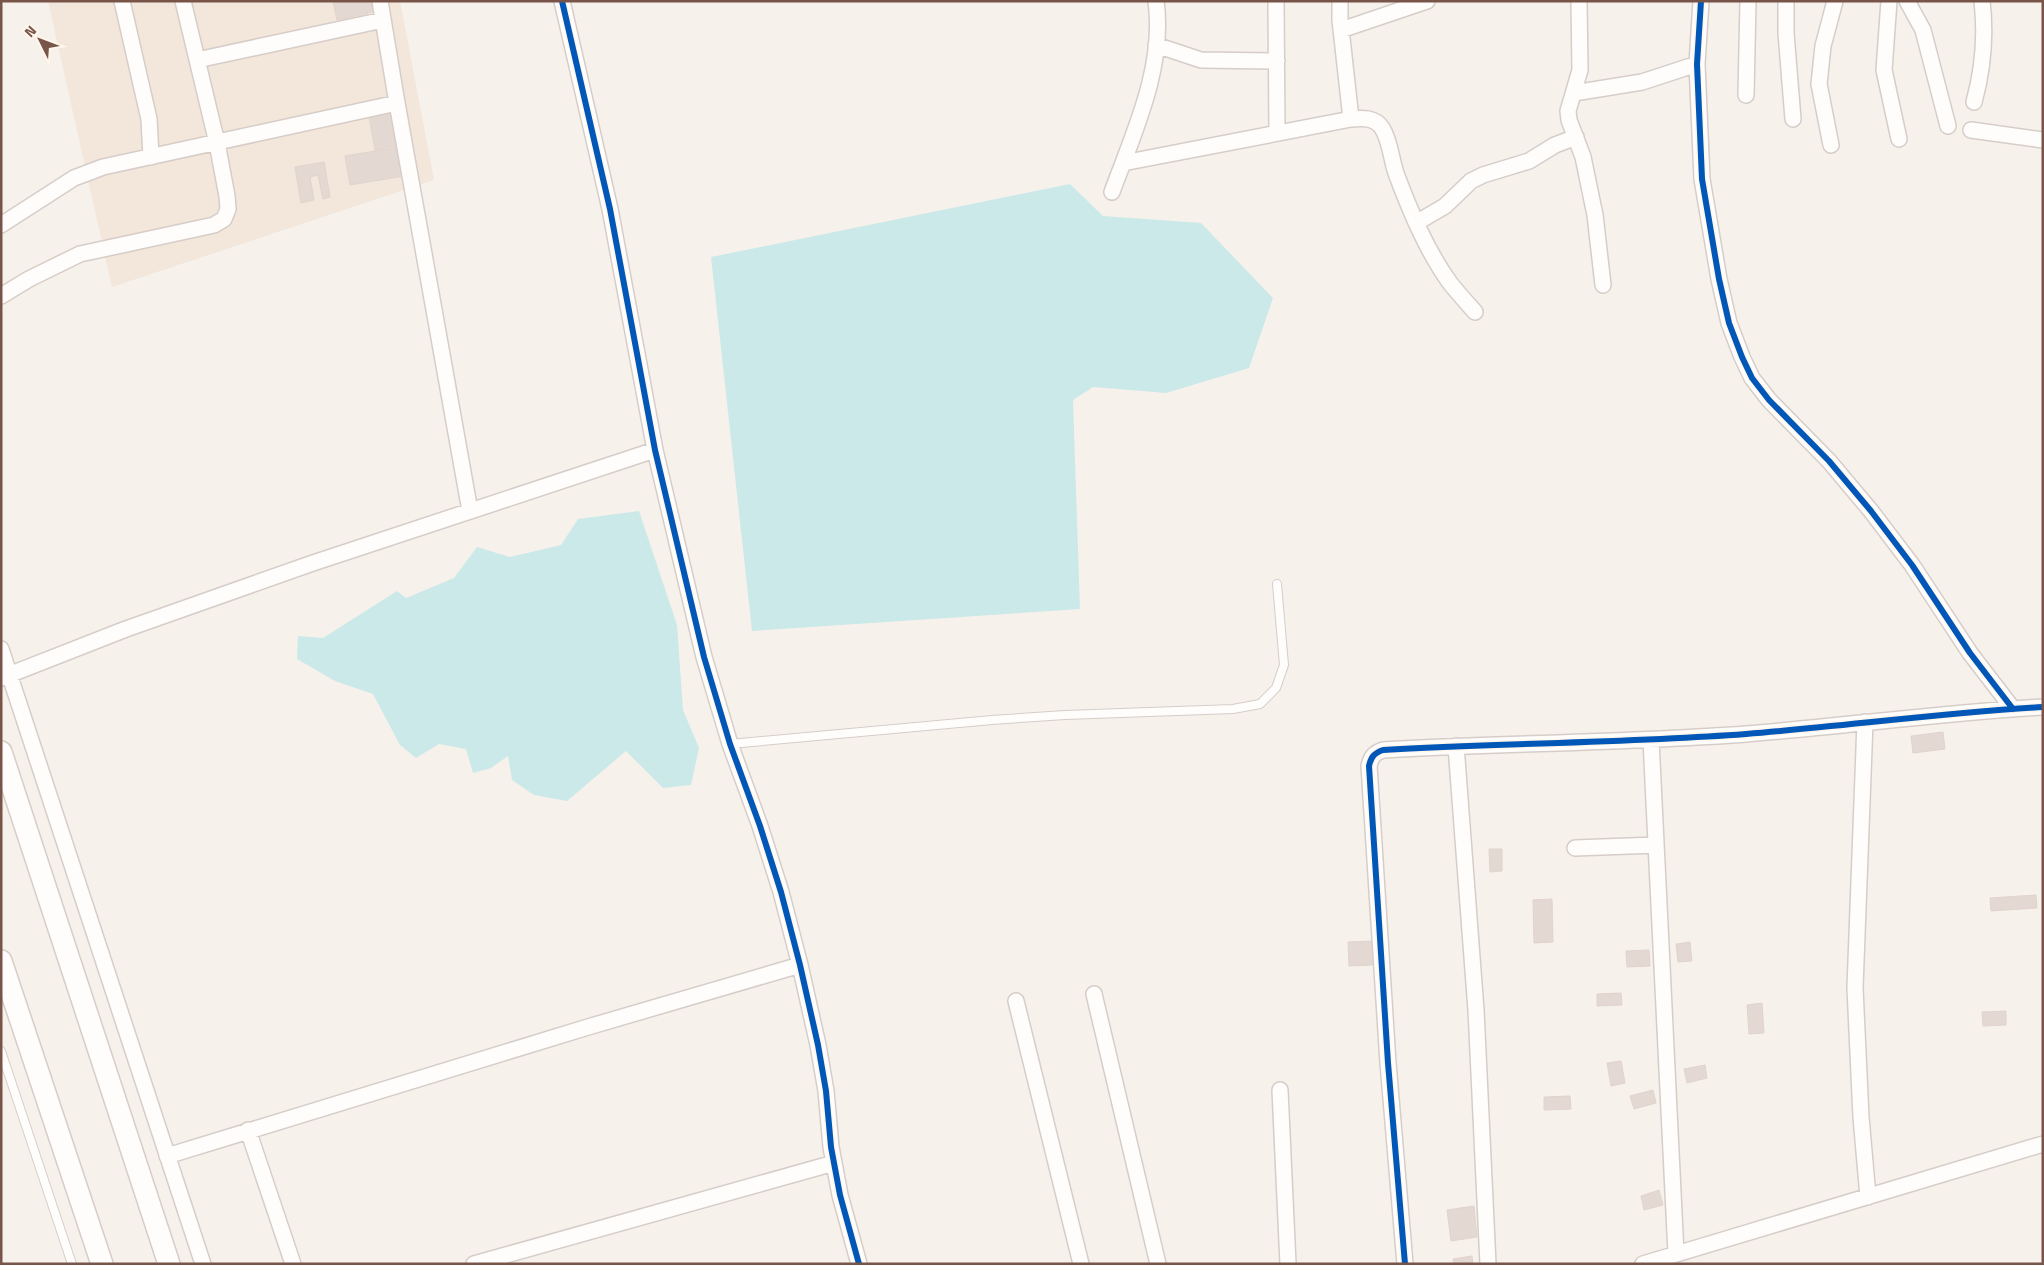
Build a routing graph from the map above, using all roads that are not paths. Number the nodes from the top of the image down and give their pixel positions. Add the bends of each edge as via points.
1 (122, 1) edge
2 (183, 1) edge
3 (380, 1) edge
4 (562, 1) edge
5 (1156, 1) edge
6 (1276, 1) edge
7 (1340, 1) edge
8 (1428, 1) edge
9 (1578, 1) edge
10 (1701, 1) edge
11 (1748, 1) edge
12 (1786, 1) edge
13 (1834, 1) edge
14 (1889, 1) edge
15 (1907, 1) edge
16 (1982, 1) edge
17 (384, 20) junction
18 (1341, 30) junction
19 (1156, 45) junction
20 (197, 60) junction
21 (1276, 62) junction
22 (1697, 64) junction
23 (1574, 93) junction
24 (1746, 95) dead end
25 (1974, 102) dead end
26 (397, 104) junction
27 (1351, 118) junction
28 (1793, 119) dead end
29 (1948, 126) dead end
30 (1971, 130) dead end
31 (1278, 133) junction
32 (1576, 137) junction
33 (1899, 139) dead end
34 (2043, 140) edge
35 (217, 143) junction
36 (1831, 144) dead end
37 (151, 156) junction
38 (1123, 163) junction
39 (1112, 192) dead end
40 (1416, 223) junction
41 (1, 225) edge
42 (1603, 285) dead end
43 (1, 296) edge
44 (1475, 312) dead end
45 (655, 450) junction
46 (470, 511) junction
47 (1277, 584) dead end
48 (1, 649) edge
49 (6, 676) edge
50 (2043, 707) edge
51 (2013, 709) junction
52 (1865, 722) junction
53 (1651, 740) junction
54 (730, 744) junction
55 (1456, 746) junction
56 (1, 752) edge
57 (1656, 845) junction
58 (1575, 848) dead end
59 (1, 961) edge
60 (800, 965) junction
61 (1094, 994) dead end
62 (1016, 1001) dead end
63 (1, 1051) edge
64 (1280, 1090) dead end
65 (248, 1130) junction
66 (2043, 1144) edge
67 (167, 1156) junction
68 (834, 1163) junction
69 (1868, 1196) junction
70 (1676, 1254) junction
71 (72, 1264) edge
72 (102, 1264) edge
73 (169, 1264) edge
74 (203, 1264) edge
75 (293, 1264) edge
76 (474, 1264) edge
77 (859, 1264) edge
78 (1081, 1264) edge
79 (1158, 1264) edge
80 (1288, 1264) edge
81 (1405, 1264) edge
82 (1488, 1264) edge
83 (1643, 1264) edge

1 - 37 street via 149,119
2 - 20 street
3 - 17 street
4 - 45 street via 610,209
5 - 19 street
6 - 21 street
7 - 18 street
8 - 18 street
9 - 23 street via 1580,70
10 - 22 street
11 - 24 street
12 - 28 street
13 - 36 street via 1823,46 1820,84
14 - 33 street via 1884,70
15 - 29 street via 1923,30
16 - 25 street via 1981,76
17 - 20 street
17 - 26 street
18 - 27 street
19 - 21 street via 1201,60
19 - 38 street via 1147,92
20 - 35 street
21 - 31 street
22 - 23 street via 1642,82
22 - 51 street via 1702,179 1710,232 1729,324 1752,378 1769,400 1830,461 1871,511
23 - 32 street via 1568,111
26 - 35 street
26 - 46 street
27 - 31 street
27 - 40 street via 1375,121 1382,127
30 - 34 street
31 - 38 street
32 - 40 street via 1529,161 1471,181 1438,211
32 - 42 street via 1595,215
35 - 37 street
35 - 43 street via 227,196 228,209 224,220 214,225 80,254
37 - 41 street via 103,167 74,178
38 - 39 street
40 - 44 street via 1446,277
45 - 46 street
45 - 54 street via 704,656
46 - 49 street via 313,563
47 - 54 lane via 1284,664 1276,688 1260,704 1233,709 992,720
48 - 49 street
49 - 67 street
50 - 51 street
51 - 52 street
52 - 53 street
52 - 69 street via 1855,988
53 - 55 street
53 - 57 street
54 - 60 street via 781,892
55 - 81 street via 1384,750 1371,758 1369,766
55 - 82 street via 1476,1010
56 - 73 street
57 - 58 street
57 - 70 street
59 - 72 street
60 - 65 street
60 - 68 street via 820,1054
61 - 79 street
62 - 78 street
63 - 71 lane
64 - 80 street
65 - 67 street
65 - 75 street
66 - 69 street
67 - 74 street
68 - 76 street
68 - 77 street
69 - 70 street
70 - 83 street

